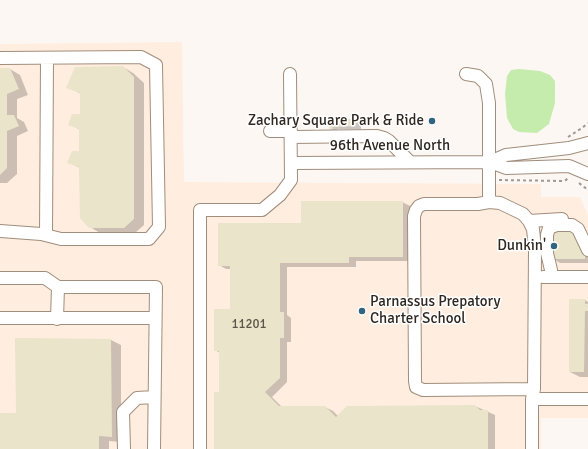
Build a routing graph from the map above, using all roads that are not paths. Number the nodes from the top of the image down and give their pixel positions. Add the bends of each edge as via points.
1 (0, 58) edge
2 (46, 58) junction
3 (290, 74) dead end
4 (466, 74) dead end
5 (270, 131) dead end
6 (291, 134) junction
7 (588, 143) edge
8 (410, 162) junction
9 (490, 162) junction
10 (291, 163) junction
11 (588, 174) edge
12 (490, 202) junction
13 (529, 221) junction
14 (0, 232) edge
15 (46, 235) junction
16 (588, 236) edge
17 (588, 250) edge
18 (534, 276) junction
19 (551, 277) junction
20 (588, 277) edge
21 (0, 278) edge
22 (58, 287) junction
23 (0, 318) edge
24 (155, 318) junction
25 (57, 319) junction
26 (533, 394) junction
27 (154, 397) junction
28 (588, 399) edge
29 (124, 449) edge
30 (154, 449) edge
31 (200, 449) edge
32 (532, 449) edge

1 - 2 street
2 - 15 street
2 - 15 street via 141,57 156,65 159,227 149,239 61,239
3 - 6 street
4 - 9 street via 478,76 486,84 489,103
5 - 6 street
6 - 8 street via 377,136 390,141
6 - 10 street
7 - 9 street, 96th Avenue North via 506,156
8 - 9 street, 96th Avenue North
8 - 10 street, 96th Avenue North
9 - 11 street, 96th Avenue North via 506,168 569,166
9 - 12 street
10 - 31 street via 291,180 280,195 262,210 200,210
12 - 13 street via 513,208
12 - 26 street via 424,204 416,210 416,387 423,390
13 - 16 street via 575,219 581,223
13 - 18 street via 533,229 535,249
14 - 15 street
17 - 19 street via 576,227 557,225 550,228 547,234 547,253
18 - 19 street
18 - 26 street
19 - 20 street
21 - 22 street via 46,278
22 - 24 street via 156,287
22 - 25 street
23 - 25 street
24 - 25 street
24 - 27 street
26 - 28 street
26 - 32 street
27 - 29 street via 137,398 123,412
27 - 30 street

